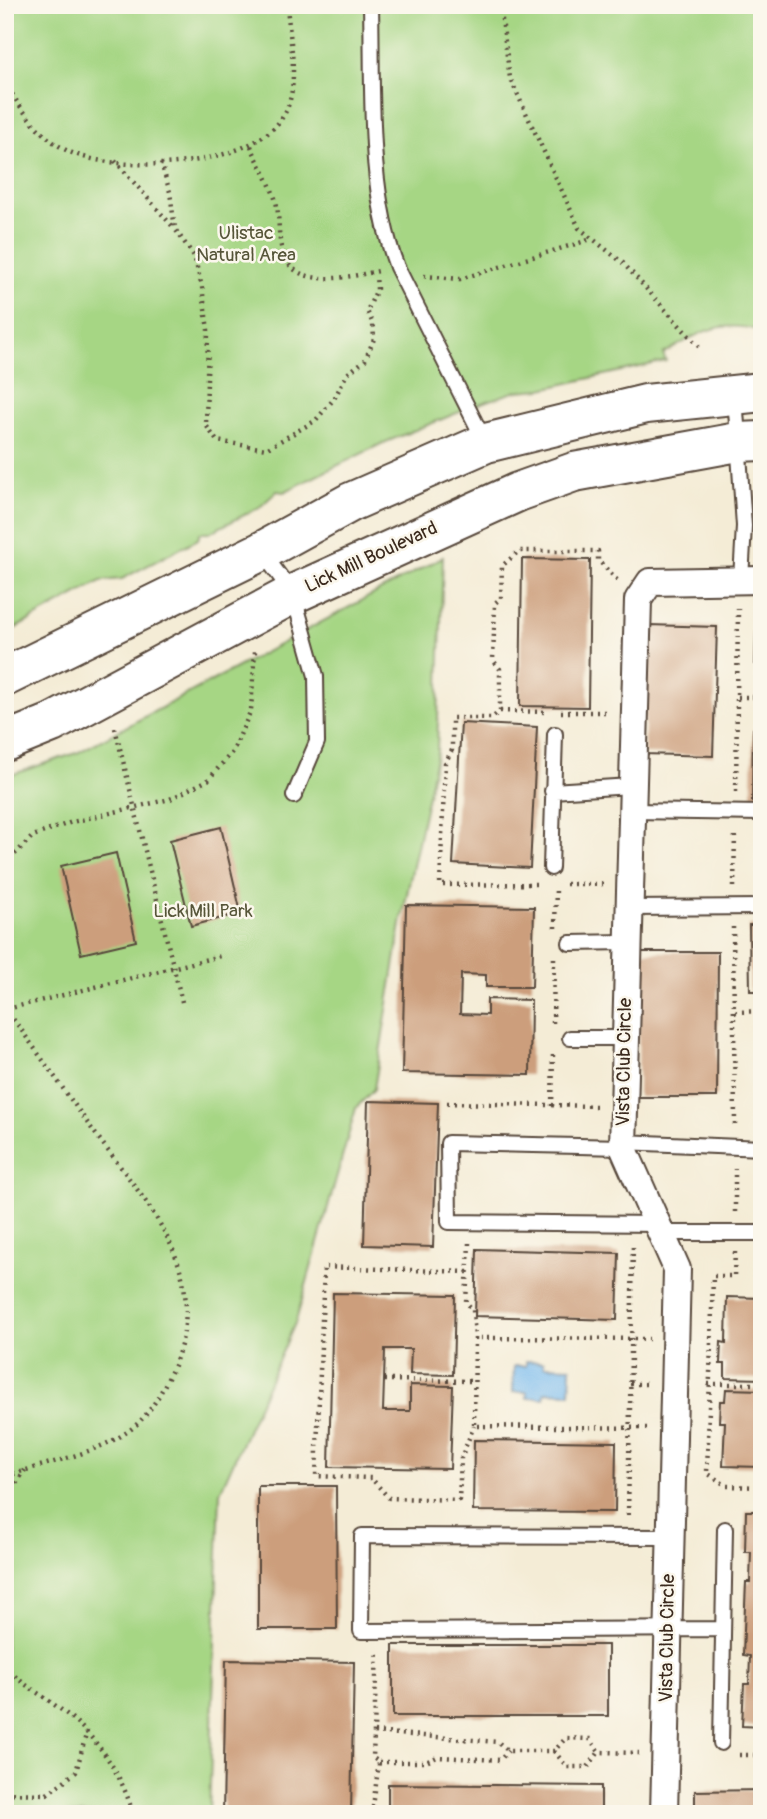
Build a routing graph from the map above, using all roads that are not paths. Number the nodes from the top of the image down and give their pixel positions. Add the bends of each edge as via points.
1 (371, 5) edge
2 (749, 393) edge
3 (750, 441) edge
4 (486, 443) junction
5 (262, 551) junction
6 (747, 579) edge
7 (293, 594) junction
8 (5, 677) edge
9 (555, 734) dead end
10 (5, 742) edge
11 (552, 791) junction
12 (295, 796) dead end
13 (631, 799) junction
14 (762, 813) edge
15 (551, 868) dead end
16 (628, 896) junction
17 (762, 907) edge
18 (627, 942) junction
19 (570, 943) dead end
20 (570, 1038) dead end
21 (625, 1038) junction
22 (623, 1144) junction
23 (762, 1148) edge
24 (652, 1227) junction
25 (762, 1233) edge
26 (725, 1529) dead end
27 (668, 1537) junction
28 (667, 1629) junction
29 (723, 1629) junction
30 (721, 1743) dead end
31 (664, 1814) edge

1 - 4 lane via 374,141 386,238
2 - 3 lane
2 - 4 main road via 646,404
3 - 6 lane via 744,526
3 - 7 main road, Lick Mill Boulevard via 574,472 421,534
4 - 5 main road via 351,502
5 - 7 lane
5 - 8 main road
6 - 13 street, Vista Club Circle via 650,582 638,600
7 - 10 main road, Lick Mill Boulevard via 52,723
7 - 12 lane via 316,676 317,742
9 - 11 lane
11 - 13 lane
11 - 15 lane
13 - 14 lane
13 - 16 street, Vista Club Circle
16 - 17 lane
16 - 18 street, Vista Club Circle
18 - 19 lane
18 - 21 street, Vista Club Circle
20 - 21 lane
21 - 22 street, Vista Club Circle
22 - 23 lane
22 - 24 street, Vista Club Circle
22 - 24 lane via 448,1143 449,1222
24 - 25 lane
24 - 27 street, Vista Club Circle via 677,1269
26 - 29 lane
27 - 28 street, Vista Club Circle
27 - 28 lane via 362,1536 361,1632
28 - 29 lane
28 - 31 street, Vista Club Circle
29 - 30 lane

